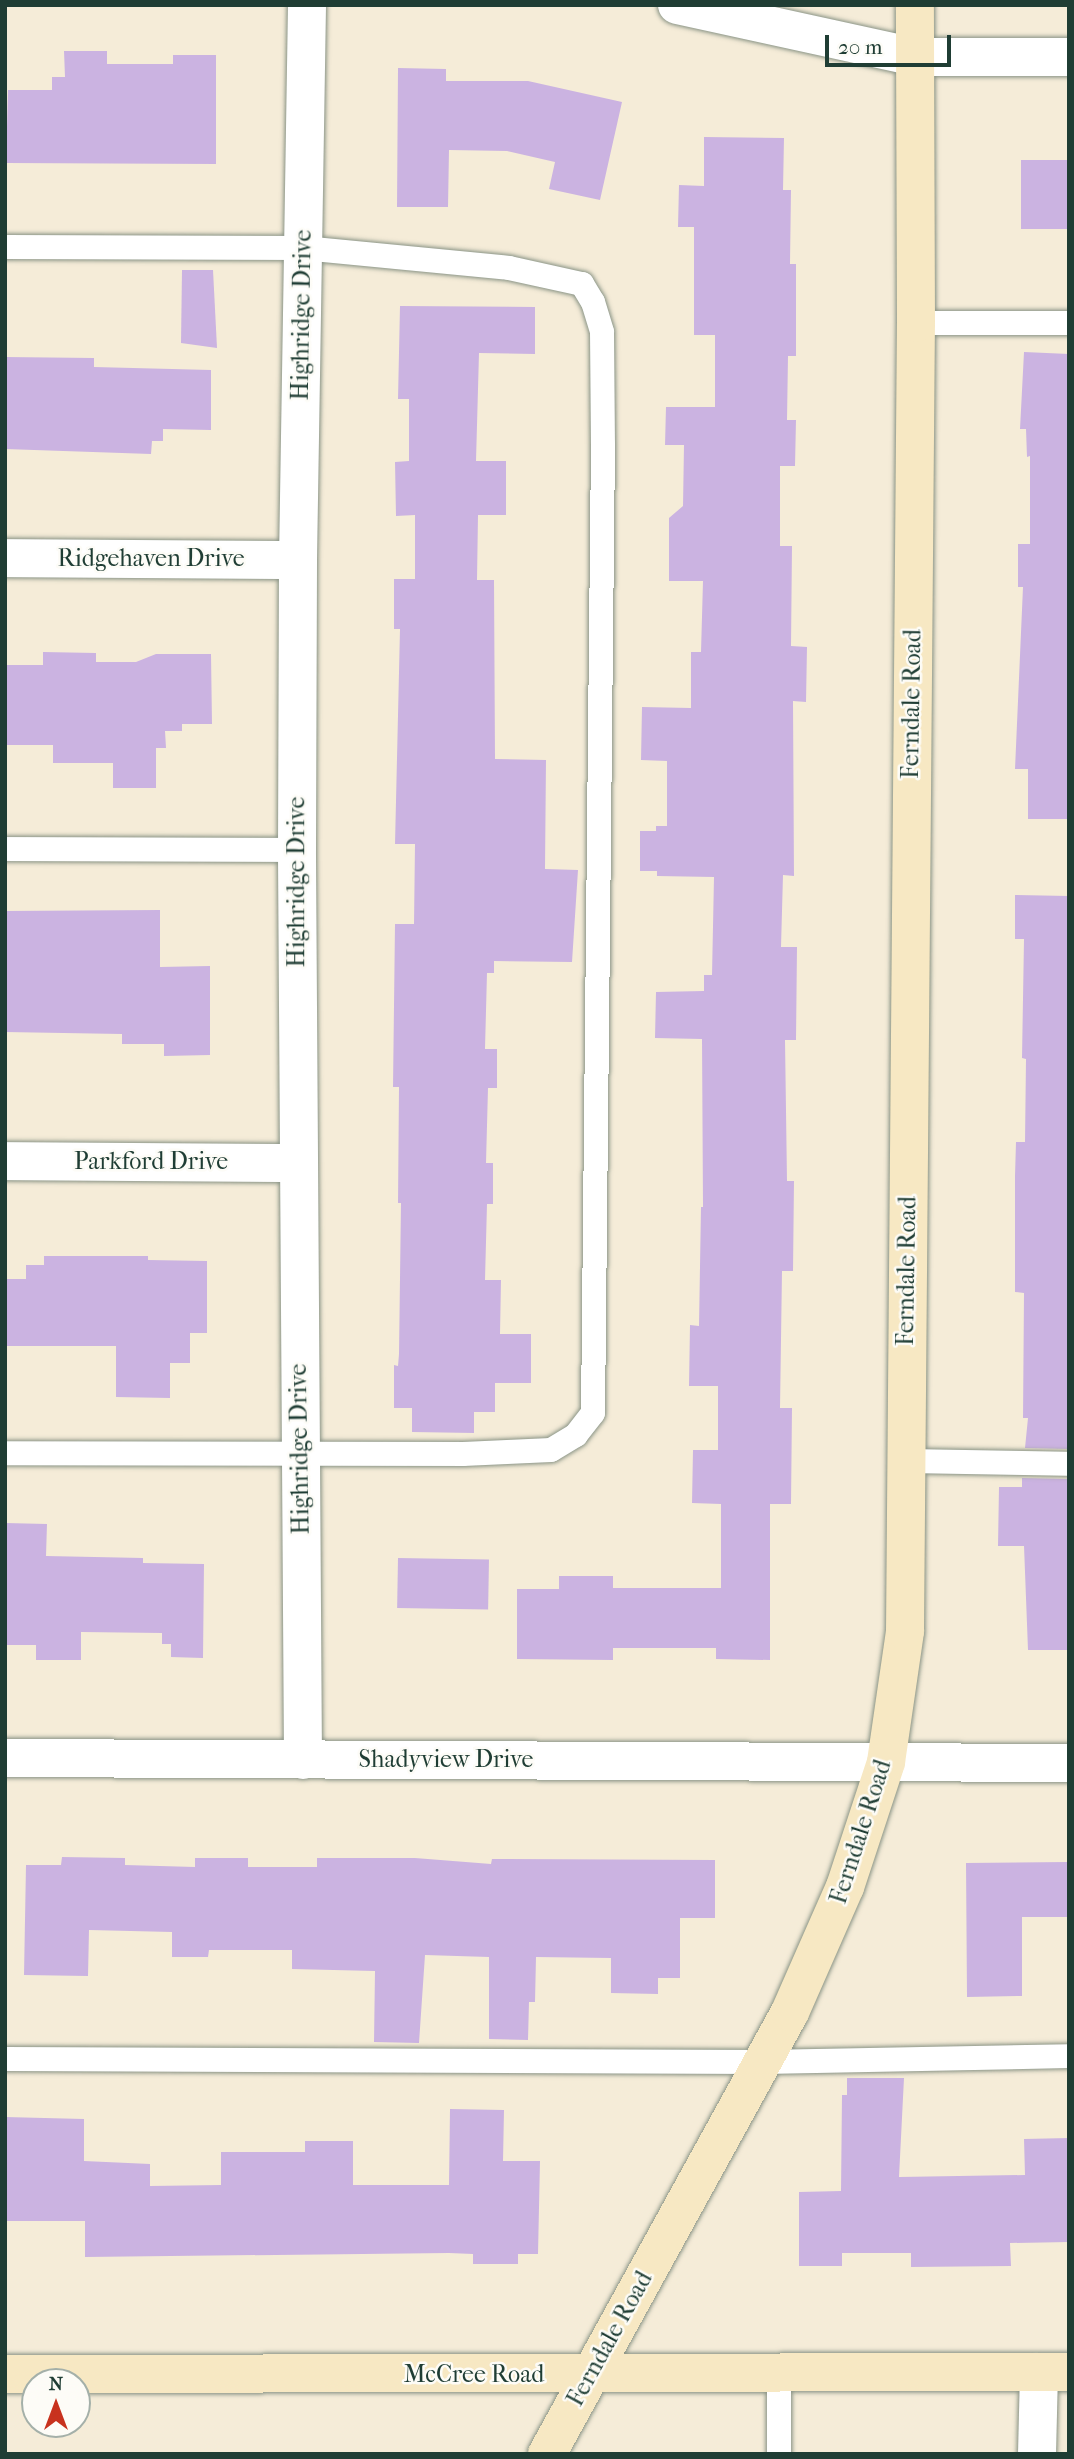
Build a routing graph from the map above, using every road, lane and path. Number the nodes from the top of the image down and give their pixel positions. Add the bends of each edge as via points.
1 (307, 5) edge
2 (677, 5) edge
3 (915, 5) edge
4 (916, 57) junction
5 (1069, 57) edge
6 (5, 247) edge
7 (303, 248) junction
8 (916, 323) junction
9 (1069, 323) edge
10 (5, 558) edge
11 (298, 560) junction
12 (5, 849) edge
13 (297, 850) junction
14 (5, 1161) edge
15 (297, 1163) junction
16 (5, 1453) edge
17 (300, 1454) junction
18 (905, 1461) junction
19 (1069, 1464) edge
20 (5, 1758) edge
21 (303, 1760) junction
22 (886, 1762) junction
23 (1069, 1763) edge
24 (1069, 2056) edge
25 (5, 2059) edge
26 (763, 2062) junction
27 (1054, 2372) edge
28 (779, 2373) junction
29 (5, 2374) edge
30 (590, 2375) junction
31 (547, 2454) edge
32 (779, 2454) edge
33 (1037, 2454) edge

1 - 7 street, Highridge Drive
2 - 4 street
3 - 4 street, Ferndale Road
4 - 5 street
4 - 8 street, Ferndale Road
6 - 7 lane
7 - 11 street, Highridge Drive
7 - 17 lane via 509,268 582,284 602,332 603,444 593,1413 576,1435 551,1450
8 - 9 lane
8 - 18 street, Ferndale Road
10 - 11 street, Ridgehaven Drive
11 - 13 street, Highridge Drive
12 - 13 lane
13 - 15 street, Highridge Drive
14 - 15 street, Parkford Drive
15 - 17 street, Highridge Drive
16 - 17 lane
17 - 21 street, Highridge Drive
18 - 19 lane
18 - 22 street, Ferndale Road via 905,1630
20 - 21 street, Shadyview Drive
21 - 22 street, Shadyview Drive
22 - 23 street, Shadyview Drive
22 - 26 street, Ferndale Road via 845,1887
24 - 26 lane
25 - 26 lane
26 - 30 street, Ferndale Road
27 - 28 street, McCree Road
27 - 33 street
28 - 30 street, McCree Road
28 - 32 lane
29 - 30 street, McCree Road
30 - 31 street, Ferndale Road

